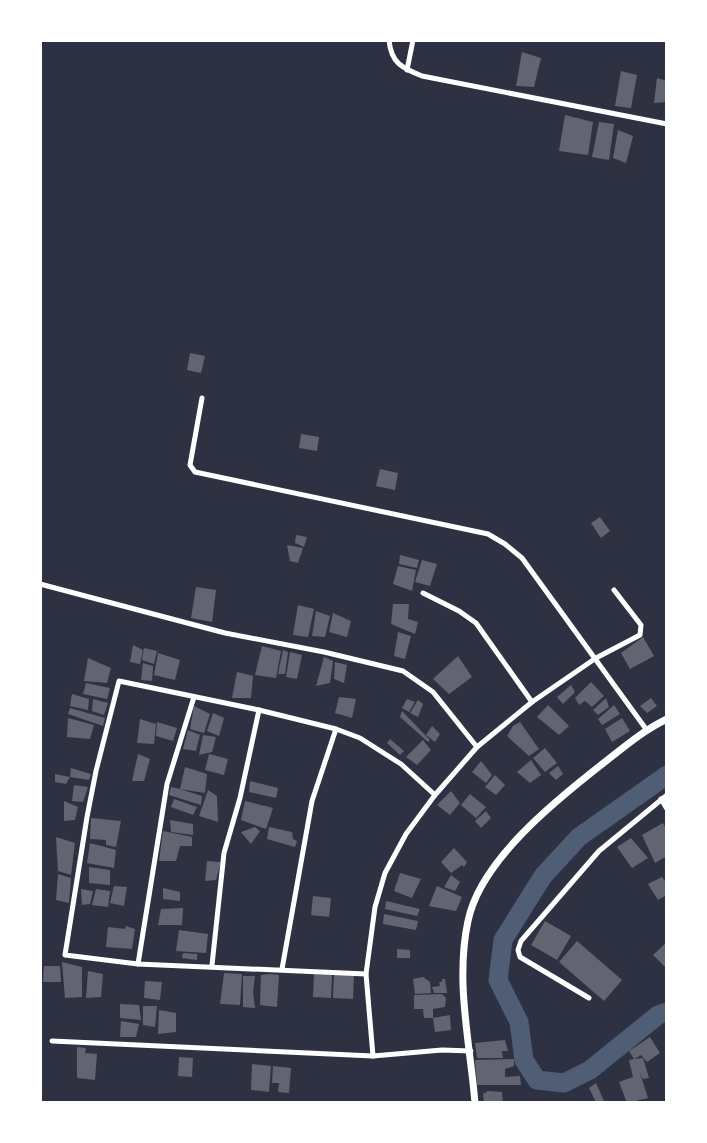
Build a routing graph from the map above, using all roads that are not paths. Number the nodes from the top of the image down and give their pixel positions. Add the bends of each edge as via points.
1 (389, 40) edge
2 (413, 40) edge
3 (407, 70) junction
4 (667, 124) edge
5 (202, 398) dead end
6 (40, 584) edge
7 (614, 590) dead end
8 (423, 593) dead end
9 (596, 658) junction
10 (194, 697) junction
11 (532, 702) junction
12 (259, 710) junction
13 (667, 719) edge
14 (336, 729) junction
15 (646, 729) junction
16 (477, 747) junction
17 (435, 795) junction
18 (664, 797) edge
19 (667, 808) edge
20 (138, 964) junction
21 (212, 965) junction
22 (282, 969) junction
23 (366, 974) junction
24 (589, 998) dead end
25 (52, 1041) dead end
26 (471, 1051) junction
27 (373, 1056) junction
28 (475, 1103) edge

1 - 3 street via 393,59
2 - 3 street
3 - 4 street
5 - 9 street via 190,465 195,472 488,534 522,558
6 - 16 street via 225,633 403,671 433,692
7 - 9 street via 641,631
8 - 11 street via 476,623
9 - 11 street
9 - 15 street
10 - 12 street
10 - 20 street via 167,785
10 - 20 street via 119,681 96,771 65,955
11 - 16 street
12 - 14 street
12 - 21 street via 224,853
13 - 15 main road
14 - 17 street via 401,764
14 - 22 street via 312,801
15 - 26 main road via 540,816 484,882 468,919 463,955
16 - 17 street
17 - 23 street via 385,873 375,907
18 - 19 street
18 - 24 street via 599,851 518,950 520,957
20 - 21 street
21 - 22 street
22 - 23 street
23 - 27 street
25 - 27 street
26 - 27 street
26 - 28 main road

